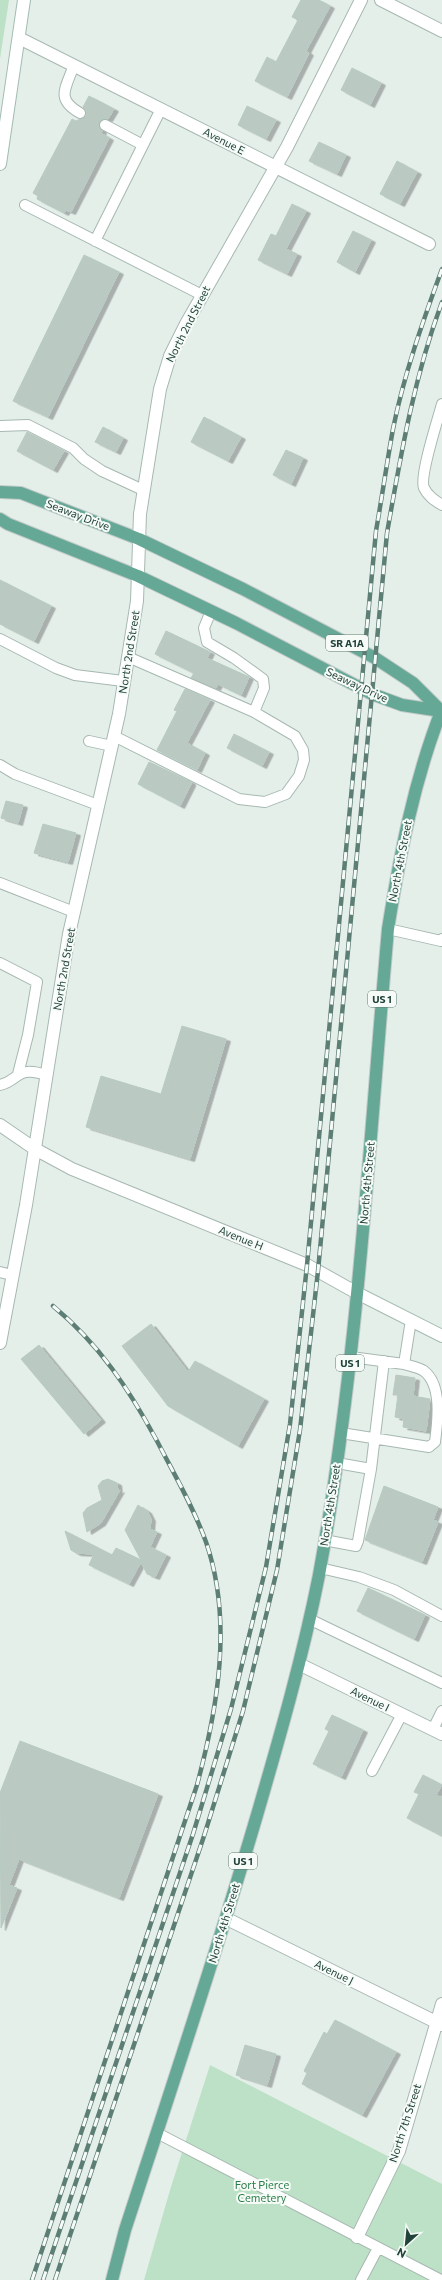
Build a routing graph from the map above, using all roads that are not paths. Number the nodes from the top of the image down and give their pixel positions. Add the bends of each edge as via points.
1 (24, 0) edge
2 (361, 0) edge
3 (380, 0) edge
4 (442, 31) edge
5 (19, 38) junction
6 (74, 66) junction
7 (161, 109) junction
8 (80, 113) dead end
9 (105, 126) dead end
10 (143, 145) junction
11 (0, 164) edge
12 (276, 167) junction
13 (25, 205) dead end
14 (95, 241) junction
15 (429, 244) dead end
16 (202, 295) junction
17 (442, 404) edge
18 (0, 426) edge
19 (143, 490) junction
20 (0, 492) edge
21 (442, 505) edge
22 (0, 519) edge
23 (138, 539) junction
24 (138, 576) junction
25 (211, 611) junction
26 (0, 639) edge
27 (128, 657) junction
28 (124, 681) junction
29 (442, 711) edge
30 (254, 712) junction
31 (89, 741) dead end
32 (113, 741) junction
33 (0, 765) edge
34 (98, 805) junction
35 (0, 883) edge
36 (74, 912) junction
37 (388, 929) junction
38 (442, 941) edge
39 (0, 963) edge
40 (18, 1074) junction
41 (46, 1075) junction
42 (0, 1085) edge
43 (0, 1125) edge
44 (35, 1149) junction
45 (0, 1272) edge
46 (12, 1275) junction
47 (357, 1293) junction
48 (411, 1320) junction
49 (442, 1336) edge
50 (0, 1343) edge
51 (351, 1357) junction
52 (384, 1361) junction
53 (404, 1364) junction
54 (341, 1433) junction
55 (375, 1438) junction
56 (337, 1463) junction
57 (372, 1468) junction
58 (324, 1540) junction
59 (320, 1568) junction
60 (442, 1616) edge
61 (309, 1619) junction
62 (299, 1664) junction
63 (442, 1683) edge
64 (442, 1711) edge
65 (402, 1714) junction
66 (437, 1732) edge
67 (372, 1771) dead end
68 (227, 1919) junction
69 (442, 2004) edge
70 (439, 2023) edge
71 (157, 2133) junction
72 (357, 2237) junction
73 (378, 2248) junction
74 (112, 2280) edge
75 (361, 2280) edge
76 (441, 2280) edge

1 - 5 street
2 - 12 street, North 2nd Street
3 - 4 street
5 - 6 street, Avenue E
5 - 11 street
6 - 7 street, Avenue E
6 - 8 lane via 64,92 64,100 69,107
7 - 10 lane
7 - 12 street, Avenue E
9 - 10 lane
10 - 14 lane
12 - 15 street, Avenue E
12 - 16 street, North 2nd Street
13 - 14 lane
14 - 16 lane
16 - 19 street, North 2nd Street via 170,356 160,390
17 - 21 lane via 424,472 423,487 432,499
18 - 19 lane via 28,425 73,448 102,471
19 - 23 street, North 2nd Street
20 - 23 main road, Seaway Drive / SR A1A via 21,493
22 - 24 main road, Seaway Drive
23 - 24 street, North 2nd Street
23 - 29 main road, Seaway Drive / SR A1A via 243,589 375,658 413,683
24 - 25 main road, Seaway Drive
24 - 27 street, North 2nd Street via 137,601
25 - 29 main road, Seaway Drive via 372,694 402,705
25 - 30 lane via 204,628 207,642 263,679 264,688
26 - 28 lane via 75,675
27 - 28 street, North 2nd Street
27 - 30 lane
28 - 32 street, North 2nd Street
29 - 37 main road, North 4th Street / US 1 via 412,804
30 - 32 lane via 295,736 303,750 304,760 299,776 286,794 265,802 239,799
31 - 32 lane
32 - 34 street, North 2nd Street
33 - 34 lane via 15,774
34 - 36 street, North 2nd Street
35 - 36 lane
36 - 41 street, North 2nd Street
37 - 38 lane
37 - 47 main road, North 4th Street / US 1
39 - 40 lane via 37,982
40 - 41 lane via 34,1071
40 - 42 lane
41 - 44 street, North 2nd Street
43 - 44 street, Avenue H
44 - 46 street, North 2nd Street
44 - 47 street, Avenue H via 72,1169 307,1265
45 - 46 lane
46 - 50 street, North 2nd Street
47 - 48 street, Avenue H
47 - 51 main road, North 4th Street / US 1
48 - 49 street, Avenue H
48 - 53 lane
51 - 52 lane
51 - 54 main road, North 4th Street / US 1
52 - 53 lane
52 - 55 lane
53 - 55 lane via 424,1371 434,1379 441,1391 435,1442 429,1447
54 - 55 lane
54 - 56 main road, North 4th Street / US 1
55 - 57 lane
56 - 57 lane
56 - 58 main road, North 4th Street / US 1
57 - 58 lane via 356,1546
58 - 59 main road, North 4th Street / US 1
59 - 60 lane via 359,1577 394,1590
59 - 61 main road, North 4th Street / US 1
61 - 62 main road, North 4th Street / US 1
61 - 63 lane
62 - 65 street, Avenue I
62 - 68 main road, North 4th Street / US 1
64 - 66 lane
65 - 66 street, Avenue I
65 - 67 lane
68 - 70 street, Avenue J
68 - 71 main road, North 4th Street / US 1
69 - 70 street, North 7th Street
70 - 72 street, North 7th Street via 399,2151
71 - 72 lane
71 - 74 main road, North 4th Street / US 1 via 125,2230
72 - 73 lane
73 - 75 lane
73 - 76 lane

